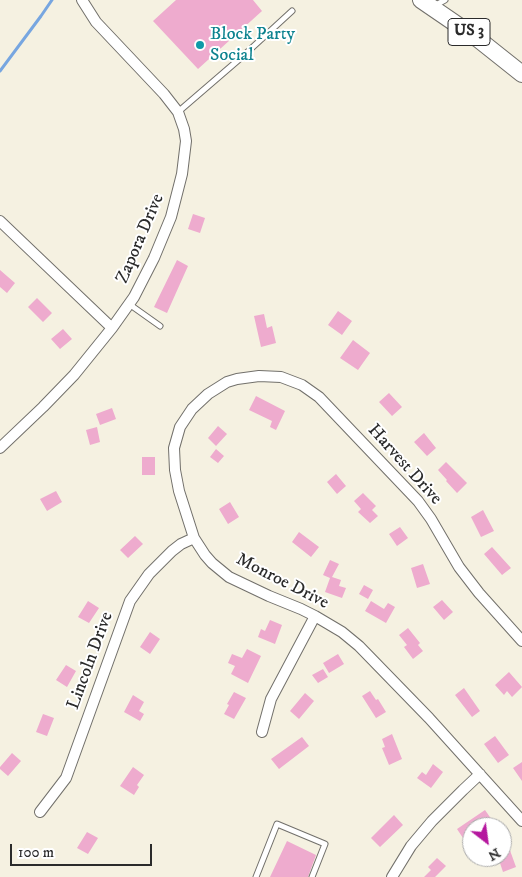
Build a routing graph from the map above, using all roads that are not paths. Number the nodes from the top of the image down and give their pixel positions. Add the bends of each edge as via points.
1 (82, 0) edge
2 (432, 2) edge
3 (292, 10) dead end
4 (522, 74) edge
5 (178, 112) junction
6 (0, 221) edge
7 (129, 304) junction
8 (160, 326) dead end
9 (112, 328) junction
10 (281, 377) joint
11 (0, 448) edge
12 (194, 538) junction
13 (315, 616) junction
14 (522, 641) edge
15 (262, 732) dead end
16 (480, 774) junction
17 (40, 812) dead end
18 (522, 821) edge
19 (256, 877) edge
20 (312, 877) edge
21 (392, 877) edge

1 - 5 street, Zapora Drive via 96,22
2 - 4 main road, US 3
3 - 5 lane
5 - 7 street, Zapora Drive via 186,141 177,196 154,258
6 - 9 street
7 - 8 lane
7 - 9 street, Zapora Drive
9 - 11 street, Zapora Drive via 74,375
10 - 12 street, Monroe Drive via 259,376 227,382 192,408 180,427 174,448 174,470
10 - 14 street, Harvest Drive via 302,385 320,398 418,502 464,574
12 - 13 street, Monroe Drive via 212,563 230,577
12 - 17 street, Lincoln Drive via 172,551 149,574 130,601 66,778
13 - 15 street via 271,699
13 - 16 street, Monroe Drive via 358,646
16 - 18 street, Monroe Drive
16 - 21 street via 432,821 411,846
19 - 20 lane via 277,824 325,844

